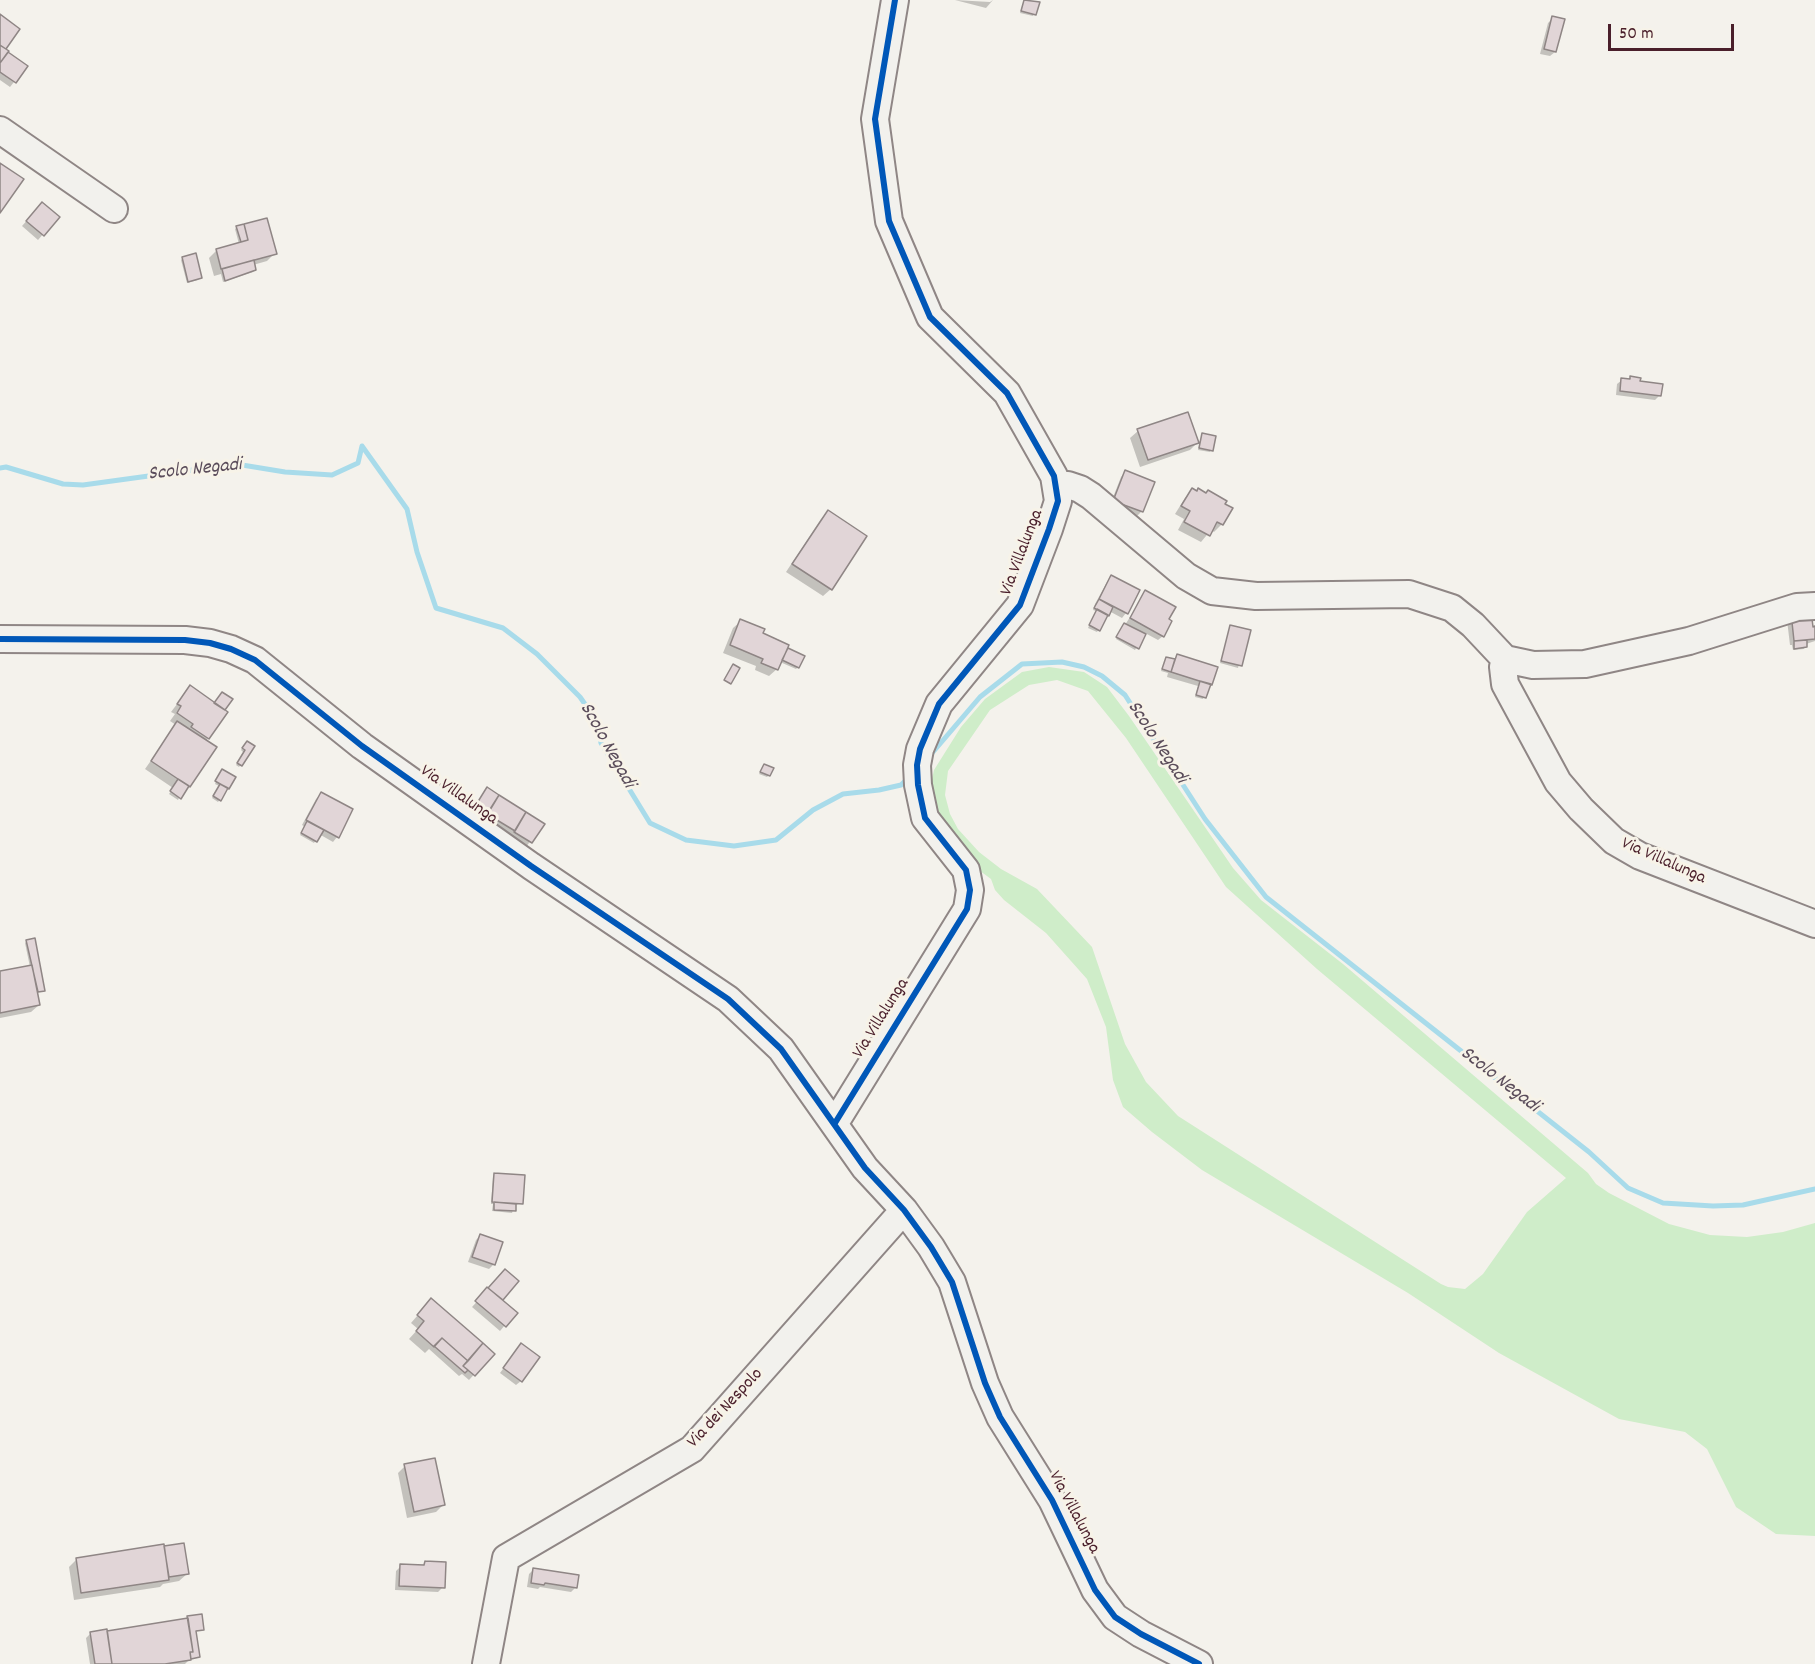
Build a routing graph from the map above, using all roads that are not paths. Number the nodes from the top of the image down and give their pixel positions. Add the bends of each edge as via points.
1 (895, 0) edge
2 (0, 130) edge
3 (114, 209) dead end
4 (1056, 485) junction
5 (1815, 606) edge
6 (0, 639) edge
7 (1505, 658) junction
8 (1815, 924) edge
9 (835, 1123) junction
10 (904, 1210) junction
11 (486, 1664) edge
12 (1199, 1664) edge

1 - 4 street, Via Villalunga via 875,119 889,221 930,317 1007,393
2 - 3 street
4 - 7 street via 1068,485 1091,496 1186,576 1212,591 1256,596 1409,594 1452,608
4 - 9 street, Via Villalunga via 1058,501 1020,605 939,704 920,749 918,785 926,818 966,870 968,909
5 - 7 street via 1797,607 1689,641 1585,664 1533,665
6 - 9 street, Via Villalunga via 185,640 210,643 255,660 362,746 728,999 781,1049
7 - 8 street, Via Villalunga via 1505,684 1558,782 1614,841 1640,856
9 - 10 street, Via Villalunga via 865,1168
10 - 11 street, Via dei Nespolo via 692,1449 506,1558
10 - 12 street, Via Villalunga via 952,1282 1000,1417 1052,1500 1095,1590 1115,1617

